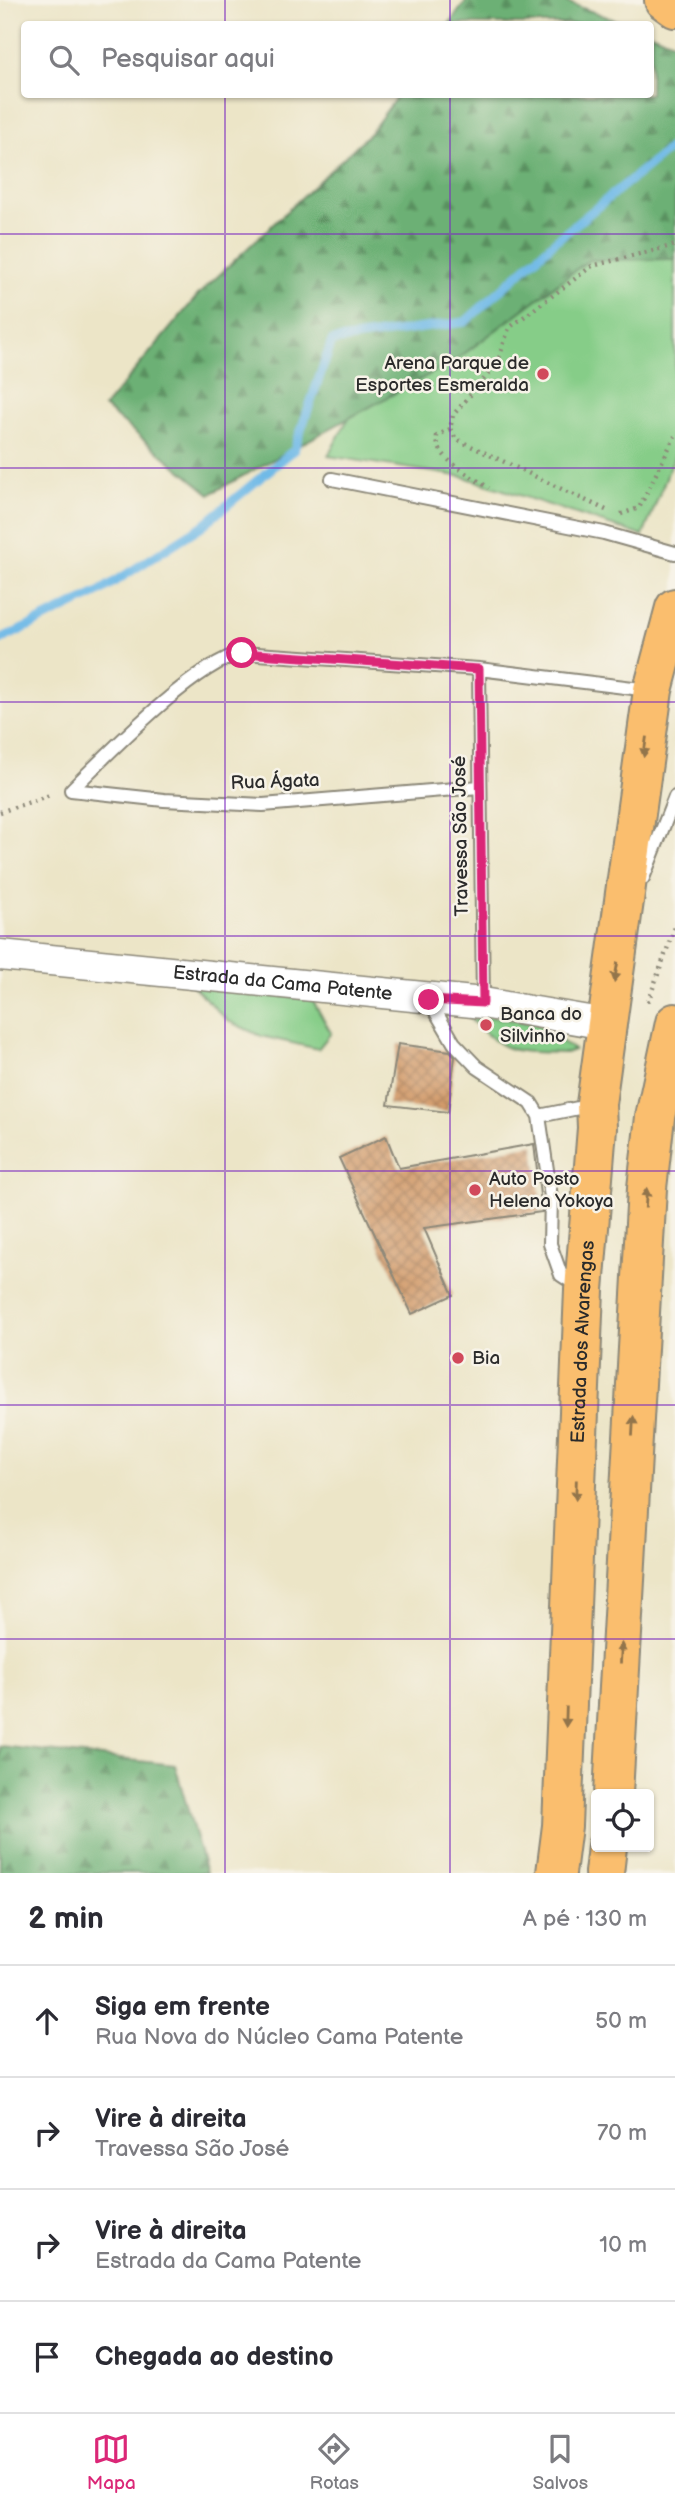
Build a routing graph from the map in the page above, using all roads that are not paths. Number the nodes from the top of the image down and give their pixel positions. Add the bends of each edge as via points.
1 (664, 0) edge
2 (675, 8) edge
3 (332, 479) dead end
4 (675, 553) edge
5 (675, 608) edge
6 (479, 669) junction
7 (653, 690) junction
8 (480, 787) junction
9 (674, 805) edge
10 (622, 928) junction
11 (0, 955) edge
12 (429, 1000) junction
13 (483, 1003) junction
14 (675, 1023) edge
15 (606, 1024) junction
16 (596, 1104) junction
17 (539, 1116) junction
18 (584, 1290) junction
19 (613, 1789) edge
20 (606, 1852) edge
21 (556, 1873) edge
22 (604, 1873) edge

1 - 2 main road
3 - 4 lane via 604,533
5 - 7 main road, Estrada dos Alvarengas
6 - 7 lane
6 - 8 lane, Travessa São José
6 - 8 lane, Rua Ágata via 256,652 228,656 212,664 126,737 71,790 263,804
7 -> 10 main road, Estrada dos Alvarengas
8 - 13 lane, Travessa São José
9 - 10 lane
10 -> 15 main road, Estrada dos Alvarengas
11 - 12 street, Estrada da Cama Patente
12 - 13 street, Estrada da Cama Patente
12 - 17 lane via 477,1067 531,1104
13 - 15 street, Estrada da Cama Patente
19 -> 14 main road via 647,1188 655,1117
15 - 16 main road, Estrada dos Alvarengas
16 - 17 lane
16 - 18 main road, Estrada dos Alvarengas
17 - 18 lane via 551,1197 550,1244 561,1275
18 -> 21 main road, Estrada dos Alvarengas via 562,1826
20 - 22 main road

